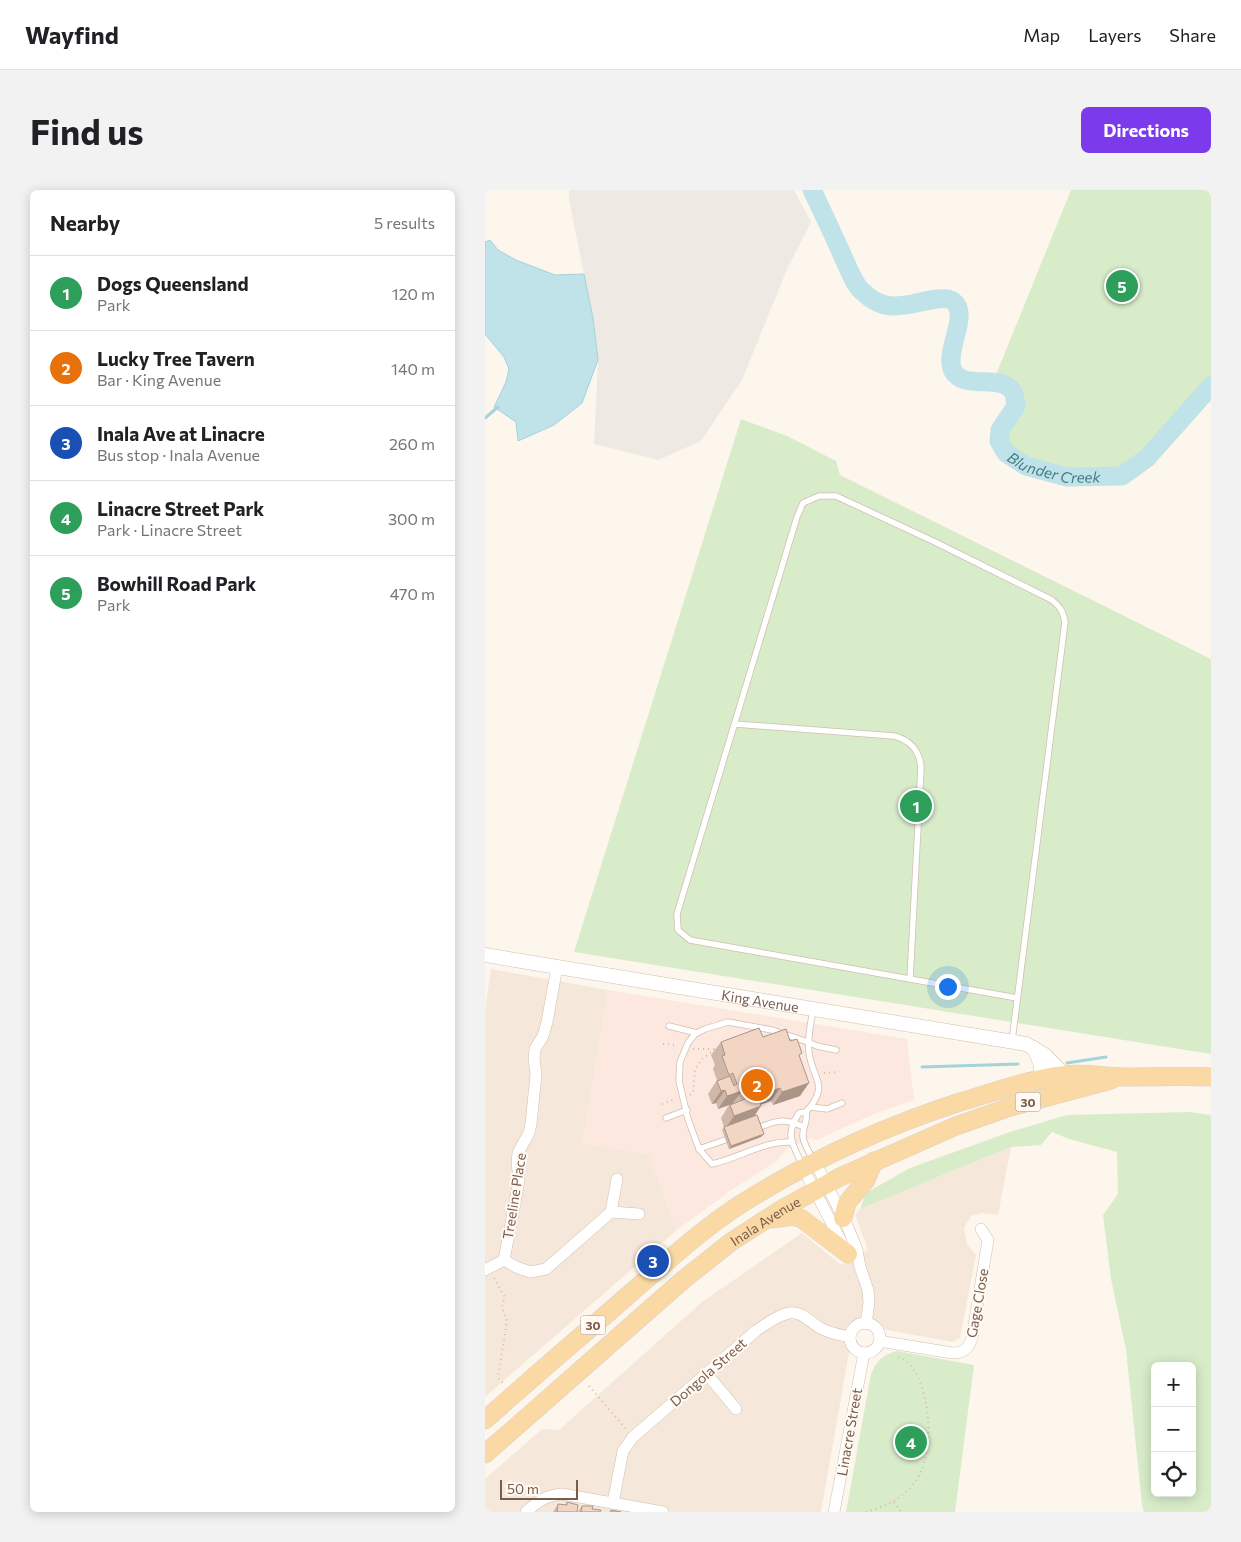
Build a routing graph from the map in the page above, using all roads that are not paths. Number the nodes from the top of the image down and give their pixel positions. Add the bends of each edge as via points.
1 (735, 724) junction
2 (485, 955) edge
3 (557, 967) junction
4 (910, 979) junction
5 (1017, 998) junction
6 (813, 1008) junction
7 (669, 1026) dead end
8 (697, 1033) junction
9 (1012, 1041) junction
10 (808, 1042) junction
11 (1035, 1048) junction
12 (837, 1050) dead end
13 (1068, 1074) junction
14 (1121, 1077) junction
15 (1211, 1077) edge
16 (1040, 1080) junction
17 (842, 1104) dead end
18 (811, 1107) junction
19 (687, 1110) junction
20 (806, 1112) junction
21 (667, 1118) dead end
22 (793, 1122) junction
23 (804, 1127) junction
24 (758, 1128) edge
25 (725, 1140) dead end
26 (791, 1142) junction
27 (699, 1149) junction
28 (874, 1161) junction
29 (809, 1165) junction
30 (617, 1179) dead end
31 (820, 1187) junction
32 (611, 1212) junction
33 (639, 1214) dead end
34 (843, 1218) junction
35 (766, 1219) junction
36 (981, 1229) dead end
37 (855, 1257) junction
38 (504, 1260) junction
39 (487, 1270) edge
40 (866, 1324) junction
41 (850, 1337) junction
42 (879, 1341) junction
43 (864, 1353) junction
44 (706, 1373) junction
45 (736, 1409) dead end
46 (485, 1420) edge
47 (485, 1454) edge
48 (613, 1503) junction
49 (526, 1512) edge
50 (663, 1512) edge
51 (834, 1512) edge

1 - 4 lane via 894,736 905,738 918,754 921,768
1 - 4 lane via 677,914 678,930 691,940
1 - 5 lane via 797,517 803,503 819,496 836,496 935,542 1061,607 1065,622
2 - 3 street, King Avenue
3 - 6 street, King Avenue
3 - 38 street, Treeline Place via 547,1022 535,1049 531,1124 518,1153 518,1185
4 - 5 lane
5 - 9 lane
6 - 9 street, King Avenue
6 - 10 lane
7 - 8 lane
8 - 10 lane via 728,1022 772,1030
8 - 19 lane via 688,1043 681,1062 679,1081
9 - 11 street, King Avenue
10 - 12 lane
10 - 18 lane via 820,1085
11 - 13 street, King Avenue
11 - 16 street via 1041,1065
13 - 14 main road, 30
13 - 16 main road, Inala Avenue / 30
14 - 15 main road, 30
14 - 28 main road, Inala Avenue / 30 via 1010,1107
16 - 29 main road, Inala Avenue / 30 via 914,1117
17 - 18 lane via 827,1109
18 - 20 lane
19 - 21 lane
19 - 27 lane
20 - 22 lane via 799,1113
20 - 23 lane
22 - 23 lane
22 - 24 lane via 778,1120
22 - 26 lane
23 - 29 lane
25 - 27 lane
26 - 27 lane via 778,1142 712,1164
26 - 29 lane
28 - 31 main road, Inala Avenue / 30
28 - 34 main road via 866,1180 847,1203
29 - 31 street
29 - 46 main road, Inala Avenue / 30 via 739,1205 703,1233
30 - 32 street
31 - 34 street
31 - 35 main road, Inala Avenue / 30
31 - 37 street
32 - 33 street
32 - 38 street via 546,1269 530,1272
34 - 37 street
35 - 37 main road via 793,1216 802,1219
35 - 47 main road, Inala Avenue / 30 via 683,1280
36 - 42 street, Gage Close via 988,1240 970,1346 960,1353 952,1353
37 - 40 street via 868,1290
38 - 39 street
40 - 41 street via 855,1327
40 - 42 street via 875,1328
41 - 43 street via 853,1347
41 - 44 street, Dongola Street via 820,1328 804,1316 790,1313 757,1330
42 - 43 street via 872,1351
43 - 51 street, Linacre Street
44 - 45 street
44 - 48 street, Dongola Street via 633,1437 623,1451
48 - 49 street via 562,1494 550,1495 540,1499
48 - 50 street

